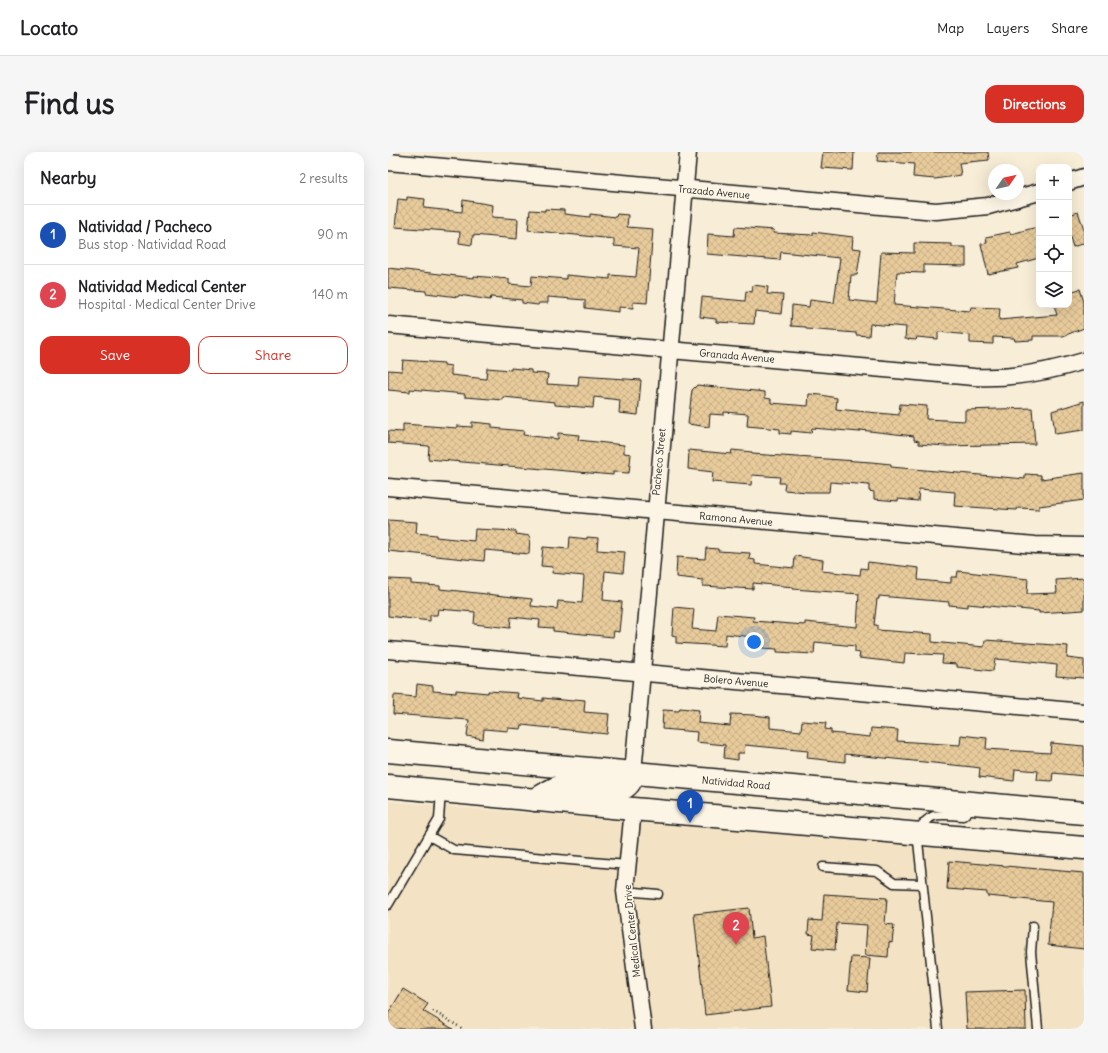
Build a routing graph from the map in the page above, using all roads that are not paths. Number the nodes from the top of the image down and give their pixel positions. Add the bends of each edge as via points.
1 (688, 152) edge
2 (388, 162) edge
3 (1084, 177) edge
4 (1072, 181) edge
5 (684, 189) junction
6 (1036, 193) edge
7 (388, 325) edge
8 (670, 350) junction
9 (1084, 360) edge
10 (388, 487) edge
11 (655, 512) junction
12 (1084, 546) edge
13 (388, 650) edge
14 (641, 672) junction
15 (1084, 712) edge
16 (388, 751) edge
17 (633, 772) junction
18 (388, 786) edge
19 (441, 791) junction
20 (535, 800) junction
21 (976, 803) junction
22 (633, 809) junction
23 (1084, 812) edge
24 (917, 832) junction
25 (429, 836) junction
26 (1084, 848) edge
27 (627, 865) junction
28 (823, 867) dead end
29 (922, 884) junction
30 (625, 891) junction
31 (658, 894) dead end
32 (388, 905) edge
33 (1033, 926) dead end
34 (643, 1029) edge
35 (938, 1029) edge
36 (1038, 1029) edge

1 - 5 street, Pacheco Street
2 - 5 street, Trazado Avenue
3 - 4 street
5 - 6 street, Trazado Avenue via 936,211 988,206
5 - 8 street, Pacheco Street
7 - 8 street, Granada Avenue
8 - 9 street, Granada Avenue via 986,378 1028,375
8 - 11 street, Pacheco Street
10 - 11 street, Ramona Avenue
11 - 12 street, Ramona Avenue via 1035,546
11 - 14 street, Pacheco Street
13 - 14 street, Bolero Avenue
14 - 15 street, Bolero Avenue
14 - 17 street, Pacheco Street
16 - 17 main road, Natividad Road
17 - 20 main road via 631,781 620,790 565,785
17 - 21 main road, Natividad Road
18 - 19 main road
19 - 20 main road
19 - 25 lane via 439,819
20 - 22 main road
21 - 23 main road, Natividad Road
21 - 24 lane via 963,816 937,815 925,820
22 - 24 main road
22 - 27 street, Medical Center Drive
24 - 26 main road
24 - 29 lane
25 - 27 lane via 454,850
25 - 32 lane
27 - 30 street, Medical Center Drive
28 - 29 lane via 877,871 894,883
29 - 35 lane
30 - 31 lane
30 - 34 street, Medical Center Drive
33 - 36 lane via 1031,952

